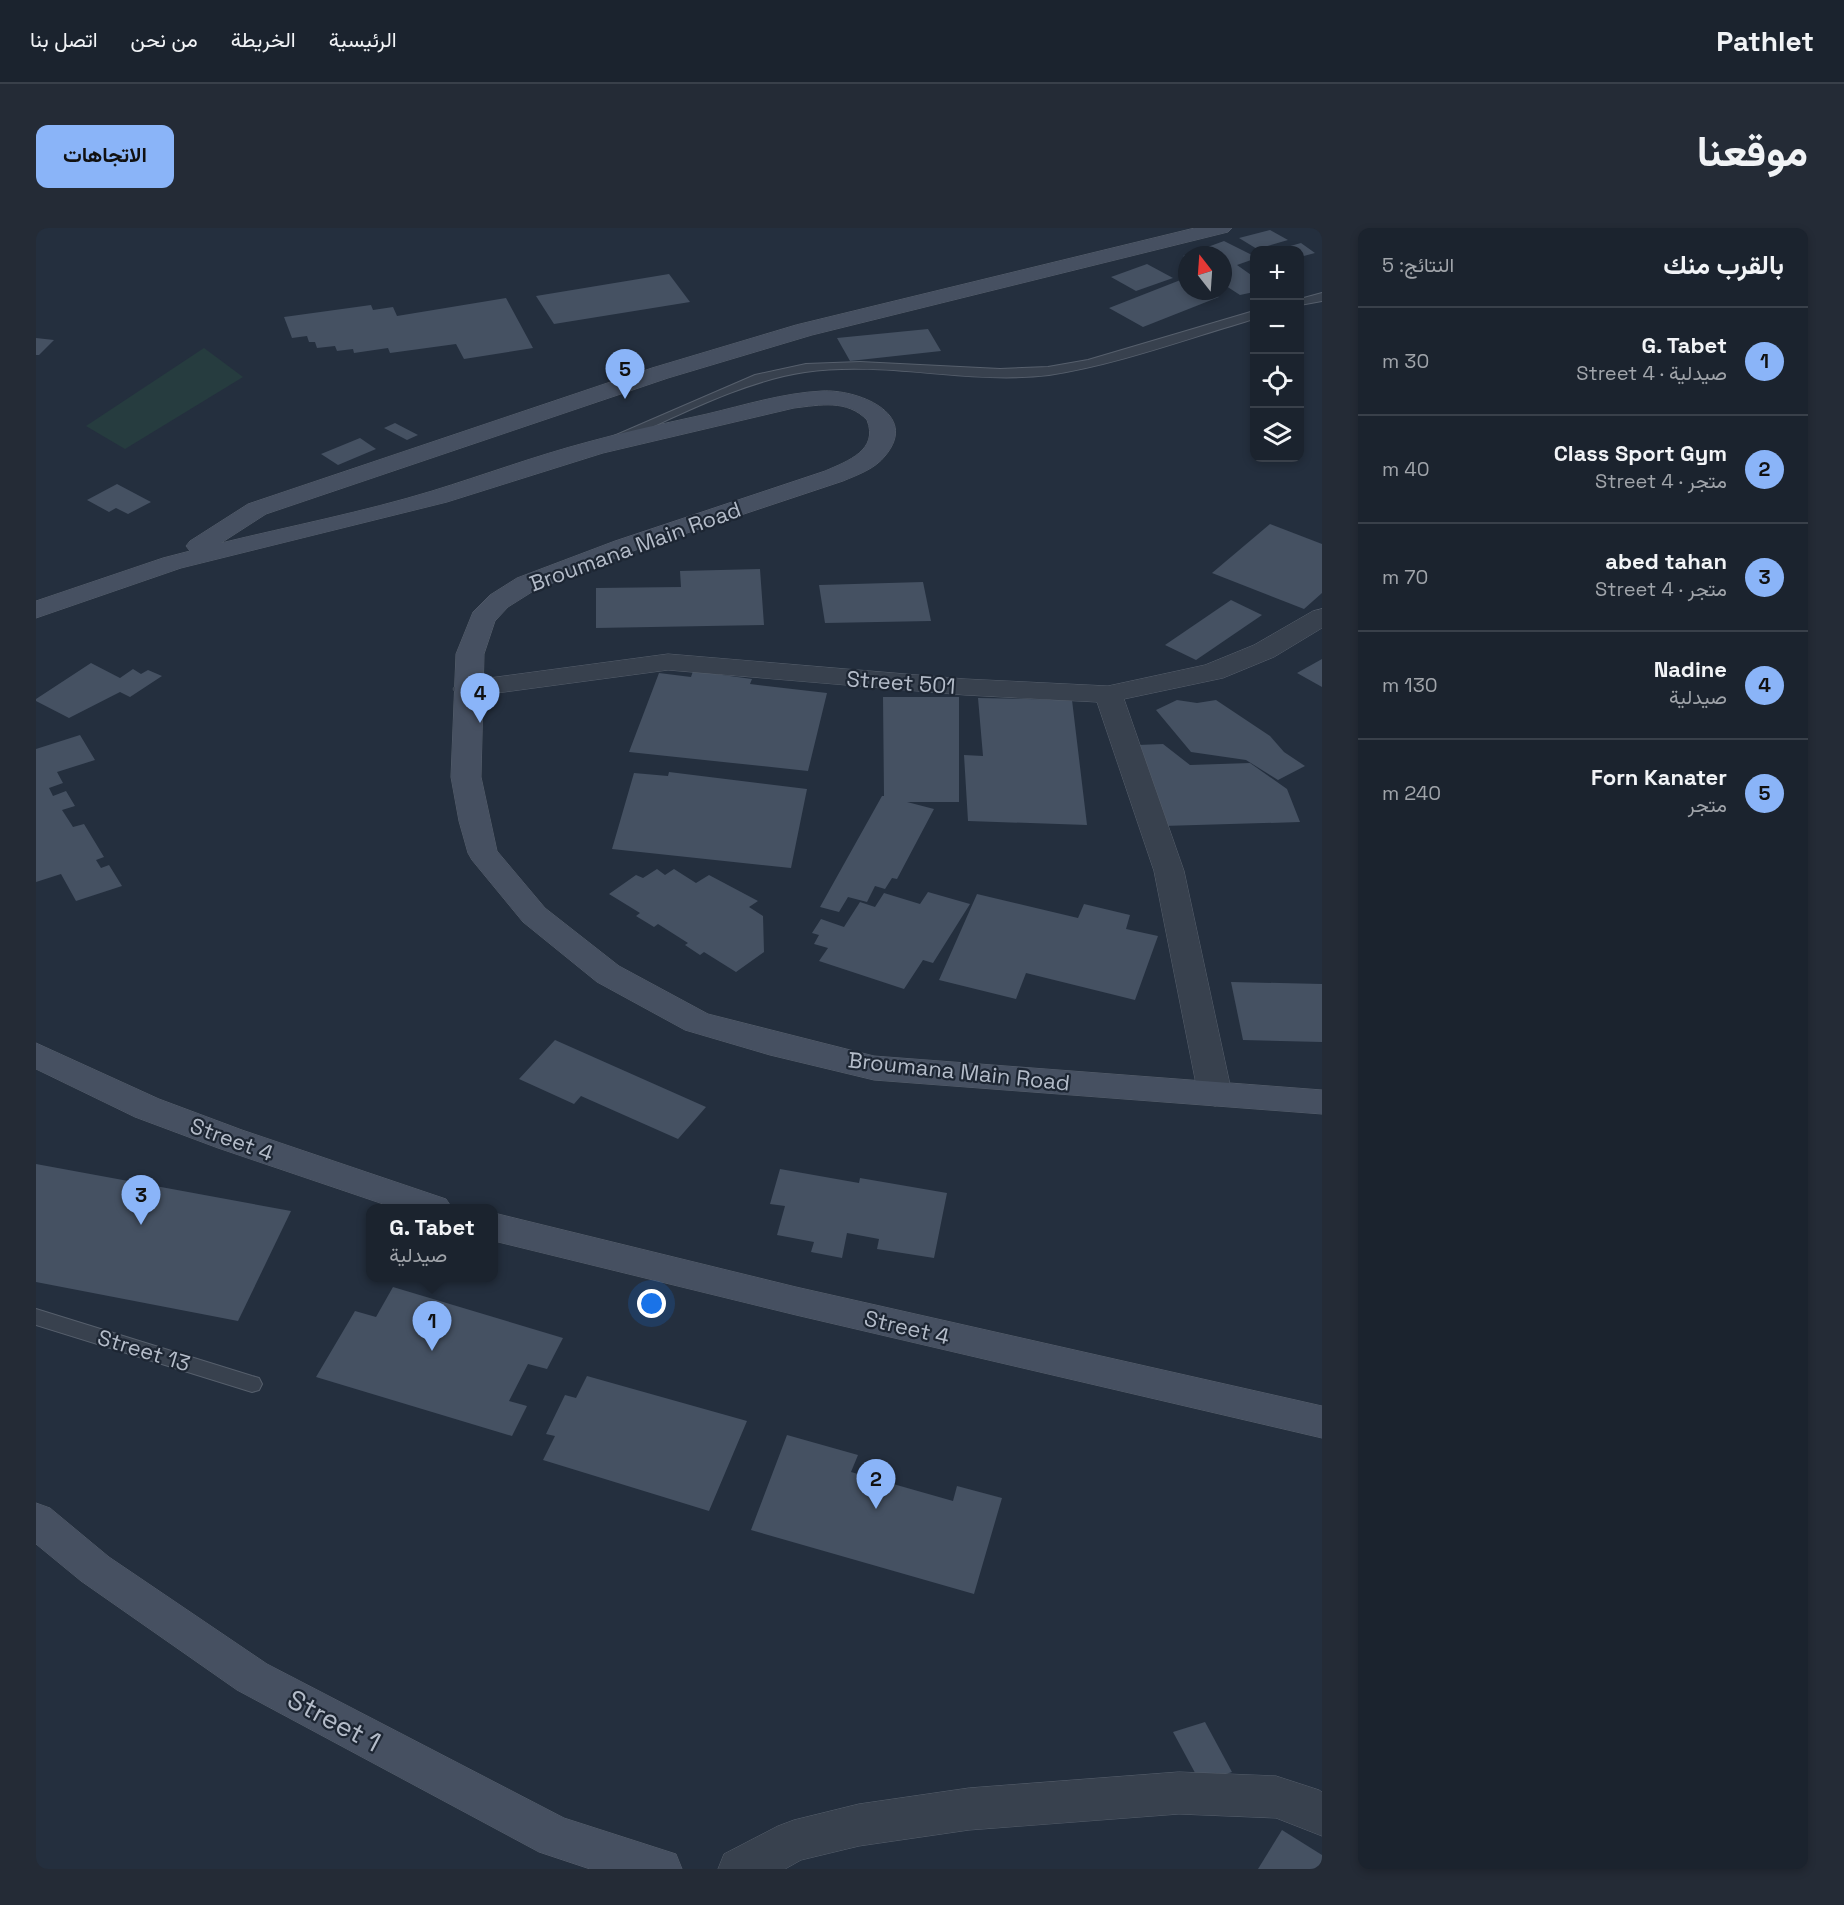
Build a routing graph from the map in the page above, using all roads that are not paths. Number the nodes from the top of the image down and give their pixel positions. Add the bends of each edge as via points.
1 (1221, 228) edge
2 (1322, 297) edge
3 (1304, 301) edge
4 (1250, 316) edge
5 (596, 447) junction
6 (172, 563) junction
7 (36, 610) edge
8 (1322, 617) edge
9 (467, 689) junction
10 (1108, 694) junction
11 (36, 1055) edge
12 (1215, 1094) junction
13 (1322, 1102) edge
14 (419, 1204) edge
15 (498, 1228) edge
16 (36, 1317) edge
17 (252, 1384) dead end
18 (1322, 1422) edge
19 (36, 1520) edge
20 (1322, 1815) edge
21 (660, 1869) edge
22 (740, 1869) edge

1 - 6 street via 804,330 660,373 257,509
2 - 3 lane
4 - 5 lane via 1090,363 1048,371 1000,373 860,366 806,369 759,378
5 - 6 street, Broumana Main Road via 438,497
5 - 9 street, Broumana Main Road via 747,410 825,398 852,400 868,408 879,419 883,432 881,446 866,461 834,476 624,546 526,584 499,601 482,618 470,654
6 - 7 street, Broumana Main Road
8 - 10 street, Street 501 via 1264,651 1213,672
9 - 10 street, Street 501 via 669,662 954,686
9 - 12 street, Broumana Main Road via 466,777 483,854 534,915 618,979 697,1022 874,1068
10 - 12 street via 1169,871
11 - 14 street, Street 4 via 147,1108
12 - 13 street, Broumana Main Road
15 - 18 street, Street 4
16 - 17 lane, Street 13
19 - 21 street, Street 1 via 95,1569 252,1677 555,1837
20 - 22 street via 1276,1797 1179,1793 969,1809 859,1825 794,1841

